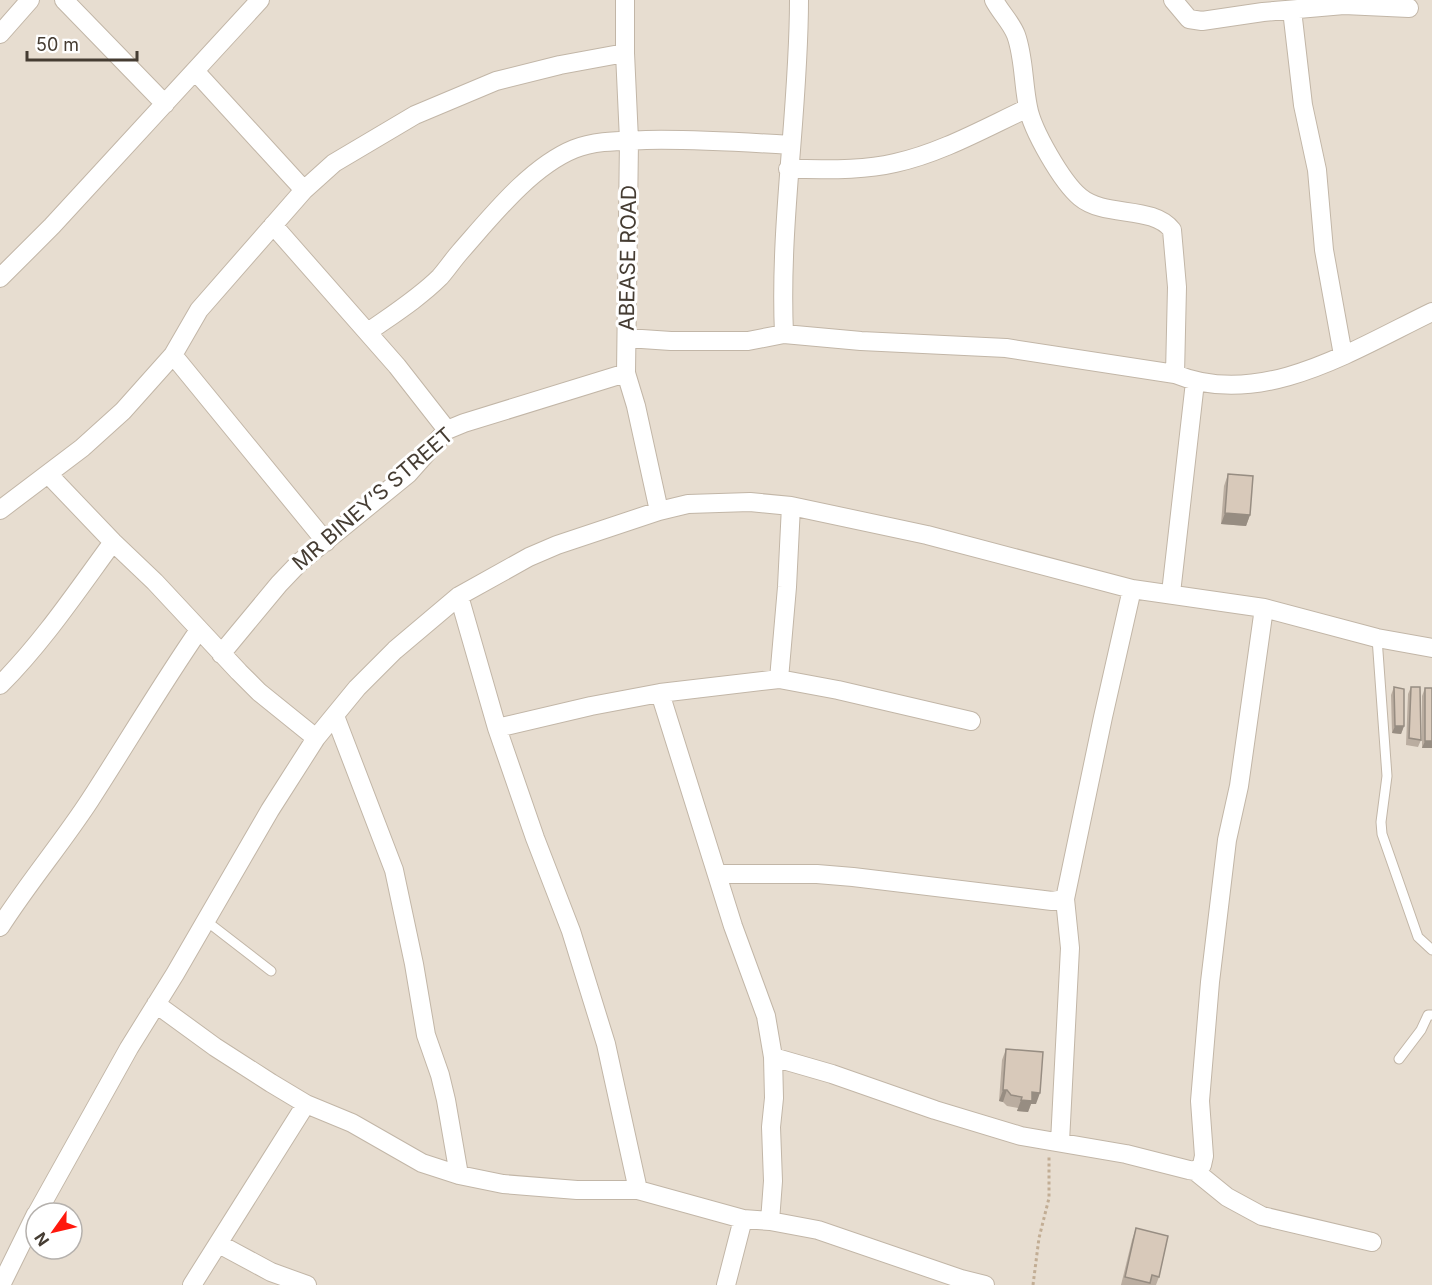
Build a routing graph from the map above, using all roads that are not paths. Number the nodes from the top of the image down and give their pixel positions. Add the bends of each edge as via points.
1 (30, 0) edge
2 (64, 0) edge
3 (260, 0) edge
4 (625, 0) edge
5 (799, 0) edge
6 (993, 0) edge
7 (1173, 0) edge
8 (1408, 8) dead end
9 (1292, 10) junction
10 (0, 34) edge
11 (625, 53) junction
12 (195, 70) junction
13 (165, 104) junction
14 (1028, 108) junction
15 (629, 141) junction
16 (791, 145) junction
17 (788, 169) junction
18 (304, 190) junction
19 (273, 225) junction
20 (0, 278) edge
21 (1432, 312) edge
22 (368, 332) junction
23 (784, 334) junction
24 (627, 338) junction
25 (172, 355) junction
26 (1343, 355) junction
27 (627, 373) junction
28 (1175, 374) junction
29 (1195, 382) junction
30 (447, 430) junction
31 (48, 474) junction
32 (791, 506) junction
33 (0, 510) edge
34 (659, 511) junction
35 (113, 542) junction
36 (326, 542) junction
37 (1132, 589) junction
38 (1171, 593) junction
39 (459, 597) junction
40 (1264, 608) junction
41 (199, 630) junction
42 (1377, 638) junction
43 (1432, 648) edge
44 (221, 654) junction
45 (779, 679) junction
46 (0, 685) edge
47 (660, 693) junction
48 (335, 716) junction
49 (971, 721) dead end
50 (497, 728) junction
51 (316, 738) junction
52 (718, 874) junction
53 (1065, 899) junction
54 (205, 920) junction
55 (0, 927) edge
56 (1432, 950) edge
57 (271, 971) dead end
58 (156, 1004) junction
59 (1432, 1015) edge
60 (773, 1057) junction
61 (1399, 1059) dead end
62 (306, 1104) junction
63 (1055, 1141) junction
64 (1195, 1171) junction
65 (459, 1175) junction
66 (638, 1190) junction
67 (43, 1201) edge
68 (743, 1219) junction
69 (770, 1221) junction
70 (24, 1238) edge
71 (1372, 1242) dead end
72 (219, 1244) junction
73 (1, 1285) edge
74 (192, 1285) edge
75 (307, 1285) edge
76 (726, 1285) edge
77 (985, 1285) edge

1 - 10 street
2 - 13 street
3 - 12 street
4 - 11 street, ABEASE ROAD
5 - 16 street
6 - 14 street via 1015,34
7 - 9 street via 1189,19 1202,21
8 - 9 street via 1344,5
9 - 26 street via 1303,105 1317,170 1324,250
11 - 15 street, ABEASE ROAD
11 - 18 street via 512,76 471,91 415,115 349,152
12 - 13 street
12 - 18 street
13 - 20 street
14 - 17 street via 894,164
14 - 28 street via 1038,137 1066,182 1081,198 1107,209 1158,219 1172,230 1177,287
15 - 16 street
15 - 22 street via 589,144 547,164 498,209 441,276
15 - 24 street, ABEASE ROAD
16 - 17 street
17 - 23 street via 782,287
18 - 19 street
19 - 22 street
19 - 25 street via 199,310
21 - 26 street
22 - 30 street
23 - 24 street via 748,341
23 - 28 street via 1006,348
24 - 27 street, ABEASE ROAD
25 - 31 street via 100,434
25 - 36 street
26 - 29 street via 1262,384
27 - 30 street, MR BINEY’S STREET
27 - 34 street, ABEASE ROAD
28 - 29 street
29 - 38 street
30 - 36 street, MR BINEY’S STREET via 408,474
31 - 33 street
31 - 35 street
32 - 34 street via 722,501
32 - 37 street via 927,535
32 - 45 street
34 - 39 street via 557,544
35 - 41 street
35 - 46 street via 24,661
36 - 44 street, MR BINEY’S STREET via 289,573
37 - 38 street
37 - 53 street
38 - 40 street
39 - 48 street via 395,650 357,687
39 - 50 street
40 - 42 street
40 - 64 street via 1252,705 1227,840 1200,1101 1204,1156
41 - 44 street
41 - 55 street via 90,800
42 - 43 street
42 - 56 lane via 1387,776 1380,822 1382,834 1418,937
44 - 51 street via 259,692
45 - 47 street
45 - 49 street
47 - 50 street
47 - 52 street
48 - 51 street
48 - 65 street via 394,870 426,1035 446,1100
50 - 66 street via 571,931 606,1044
51 - 54 street
52 - 53 street via 817,874 1041,900
52 - 60 street via 766,1016
53 - 63 street via 1070,948
54 - 57 lane
54 - 58 street
58 - 62 street via 215,1047
58 - 67 street
59 - 61 lane via 1428,1015
60 - 63 street via 983,1125
60 - 69 street
62 - 65 street via 352,1123 423,1163
62 - 72 street
63 - 64 street
64 - 71 street via 1227,1197 1262,1216
65 - 66 street via 503,1184
66 - 68 street
68 - 69 street
68 - 76 street
69 - 77 street via 818,1230
70 - 73 street
72 - 74 street
72 - 75 street via 271,1272

